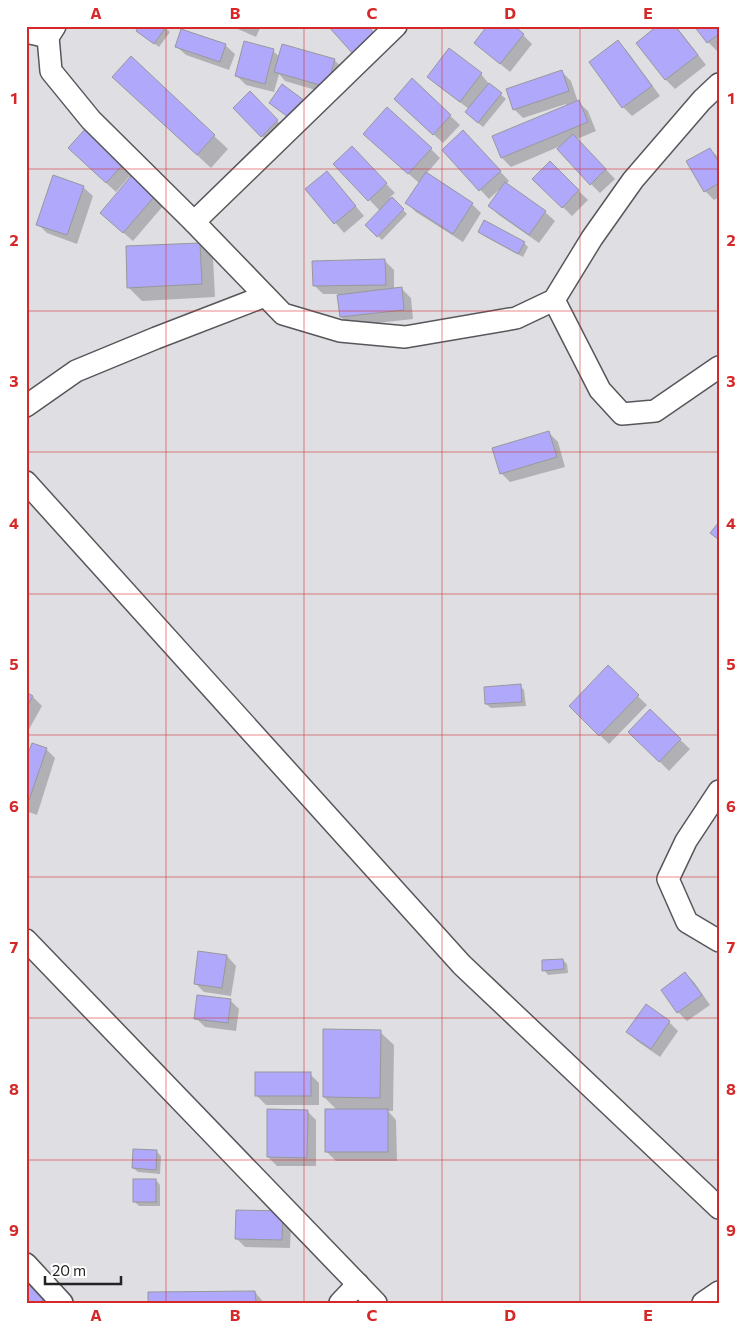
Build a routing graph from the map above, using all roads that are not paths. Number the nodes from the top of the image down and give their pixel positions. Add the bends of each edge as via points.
1 (396, 26) edge
2 (26, 32) edge
3 (52, 32) edge
4 (719, 84) edge
5 (194, 222) junction
6 (265, 296) junction
7 (554, 300) junction
8 (719, 367) edge
9 (26, 406) edge
10 (26, 482) edge
11 (719, 791) edge
12 (26, 940) edge
13 (719, 941) edge
14 (719, 1208) edge
15 (26, 1264) edge
16 (358, 1284) junction
17 (719, 1292) edge
18 (62, 1303) edge
19 (340, 1303) edge
20 (376, 1303) edge
21 (704, 1303) edge

1 - 5 street
2 - 3 street
3 - 5 street via 51,71 91,120
4 - 7 street via 633,180
5 - 6 street
6 - 7 street via 283,314 340,331 405,337 516,318
6 - 9 street via 76,371
7 - 8 street via 600,390 622,414 655,411
10 - 14 street via 462,965
11 - 13 street via 686,841 668,879 687,922
12 - 16 street
15 - 18 street
16 - 19 street
16 - 20 street
17 - 21 street

